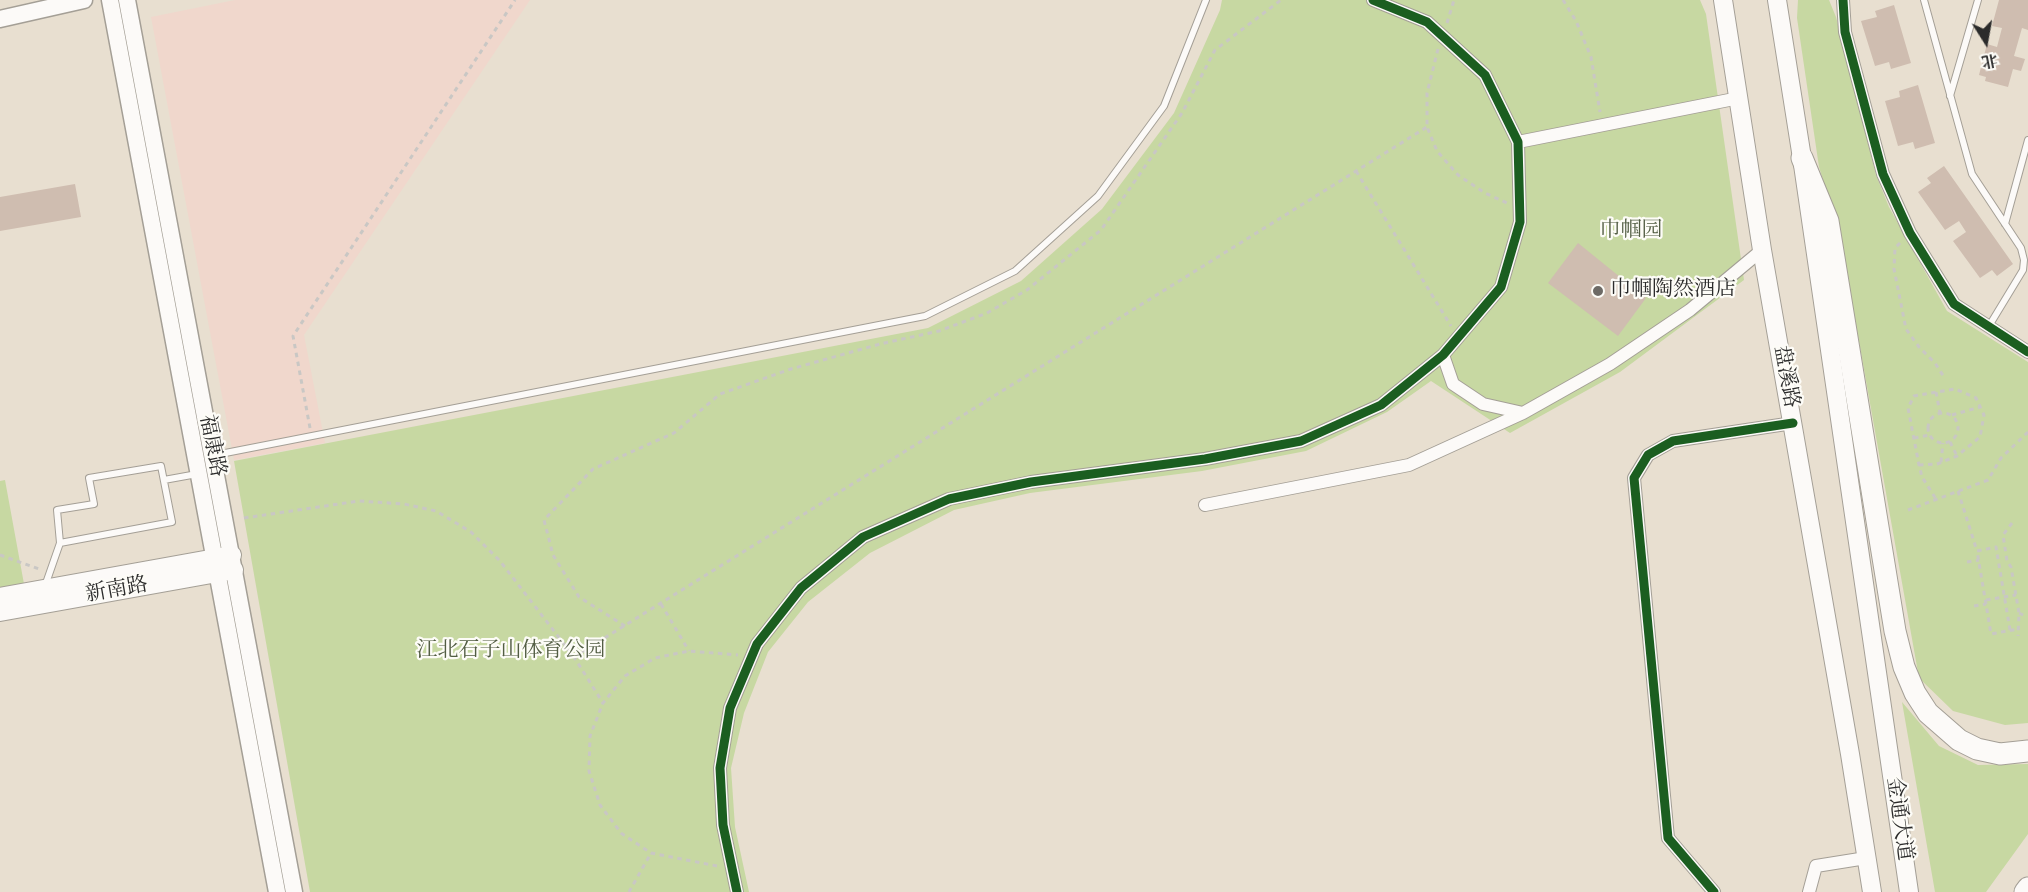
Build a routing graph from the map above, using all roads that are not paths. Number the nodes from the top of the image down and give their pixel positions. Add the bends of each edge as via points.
1 (84, 0) edge
2 (110, 0) edge
3 (126, 0) edge
4 (1206, 0) edge
5 (1373, 0) edge
6 (1715, 0) edge
7 (1723, 0) edge
8 (1777, 0) edge
9 (1843, 0) edge
10 (1924, 0) edge
11 (1978, 0) edge
12 (0, 19) edge
13 (1726, 23) junction
14 (1949, 97) junction
15 (1739, 98) junction
16 (2028, 140) edge
17 (1518, 142) junction
18 (1803, 158) junction
19 (2005, 224) junction
20 (1762, 250) junction
21 (1989, 327) junction
22 (2028, 352) edge
23 (1443, 355) junction
24 (1523, 413) junction
25 (1793, 423) junction
26 (215, 455) dead end
27 (198, 474) junction
28 (164, 480) junction
29 (1205, 505) dead end
30 (60, 543) junction
31 (233, 562) junction
32 (214, 566) junction
33 (46, 581) junction
34 (0, 597) edge
35 (0, 612) edge
36 (2028, 751) edge
37 (1850, 754) joint
38 (1866, 858) junction
39 (2028, 888) edge
40 (277, 892) edge
41 (294, 892) edge
42 (737, 892) edge
43 (1714, 892) edge
44 (1809, 892) edge
45 (1872, 892) edge
46 (1909, 892) edge
47 (2025, 892) edge

1 - 12 main road
2 - 27 main road, 福康路
3 - 31 main road, 福康路
4 - 26 lane via 1164,106 1098,196 1015,271 925,316
5 - 17 street via 1427,22 1485,75
6 - 13 lane
7 - 13 main road, 盘溪路
8 - 18 main road
9 - 21 street via 1845,32 1883,174 1910,233 1954,304
10 - 14 lane
11 - 14 lane
13 - 15 main road, 盘溪路
14 - 19 lane via 1972,174
15 - 17 street
15 - 20 main road, 盘溪路
16 - 19 lane
17 - 23 street via 1520,222 1501,287
18 - 36 highway via 1828,221 1904,667 1928,713 1959,740 2000,754
18 - 46 main road, 金通大道
19 - 21 lane via 2021,248 2023,270
20 - 24 street via 1690,310 1610,364
20 - 25 main road, 盘溪路
21 - 22 street
23 - 24 street via 1453,384 1483,404
23 - 42 street via 1381,405 1300,441 1205,459 1031,482 949,499 862,537 801,588 757,644 730,708 720,768 723,825
24 - 29 street via 1409,465
25 - 37 main road, 盘溪路
25 - 43 street via 1672,441 1648,454 1634,478 1668,838
27 - 28 lane
27 - 32 main road, 福康路
28 - 30 lane via 172,522
28 - 30 lane via 161,466 89,478 94,504 57,510
30 - 33 lane
31 - 32 main road, 新南路
31 - 41 main road, 福康路
32 - 33 main road, 新南路
32 - 35 main road, 新南路
32 - 40 main road, 福康路
33 - 34 main road, 新南路
37 - 38 main road, 金通大道
38 - 44 street via 1815,866
38 - 45 main road, 金通大道
39 - 47 highway

